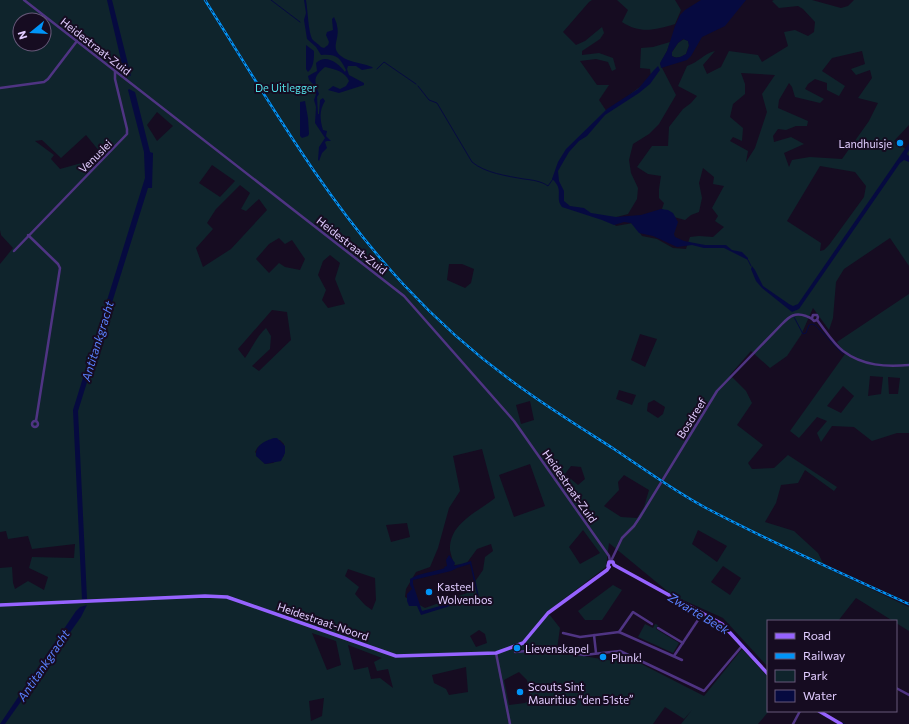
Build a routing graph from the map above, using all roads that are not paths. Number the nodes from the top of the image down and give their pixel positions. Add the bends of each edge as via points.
1 (24, 0) edge
2 (77, 41) junction
3 (115, 71) junction
4 (0, 88) edge
5 (28, 235) junction
6 (14, 251) dead end
7 (812, 318) junction
8 (817, 320) junction
9 (909, 365) edge
10 (36, 421) dead end
11 (611, 561) junction
12 (614, 565) junction
13 (609, 567) junction
14 (0, 605) edge
15 (702, 614) junction
16 (652, 624) dead end
17 (658, 628) dead end
18 (618, 632) junction
19 (562, 633) dead end
20 (594, 635) junction
21 (683, 643) junction
22 (743, 645) junction
23 (515, 652) dead end
24 (496, 653) junction
25 (596, 653) junction
26 (674, 656) junction
27 (682, 660) dead end
28 (767, 673) edge
29 (897, 689) edge
30 (909, 695) edge
31 (799, 712) edge
32 (821, 712) edge
33 (510, 724) edge
34 (793, 724) edge
35 (841, 724) edge

1 - 2 street, Heidestraat-Zuid
2 - 3 street, Heidestraat-Zuid
2 - 4 street via 44,82
3 - 5 street, Venuslei via 114,79 128,133
3 - 11 street, Heidestraat-Zuid via 404,296 514,421
5 - 6 street, Venuslei
5 - 10 street via 60,268
7 - 8 street, Bosdreef via 814,321
7 - 8 street, Bosdreef via 813,315 817,315
7 - 11 street, Bosdreef via 794,314 786,319 721,386 640,518 622,538
8 - 9 street, Bosdreef via 839,347 850,356 886,367
11 - 12 street
11 - 13 street
12 - 13 street via 612,568
12 - 15 street
13 - 24 street, Heidestraat-Noord via 548,613 523,643
14 - 24 street, Heidestraat-Noord via 227,597 396,656
15 - 21 street
15 - 22 street via 722,624
16 - 18 street via 633,612
17 - 21 street
18 - 20 street
18 - 26 street
19 - 20 street
20 - 25 street
21 - 26 street
22 - 25 street via 704,691 620,651
22 - 28 street
23 - 25 street via 550,649 584,655
24 - 33 street
26 - 27 street
29 - 30 street
31 - 34 street
32 - 35 street

